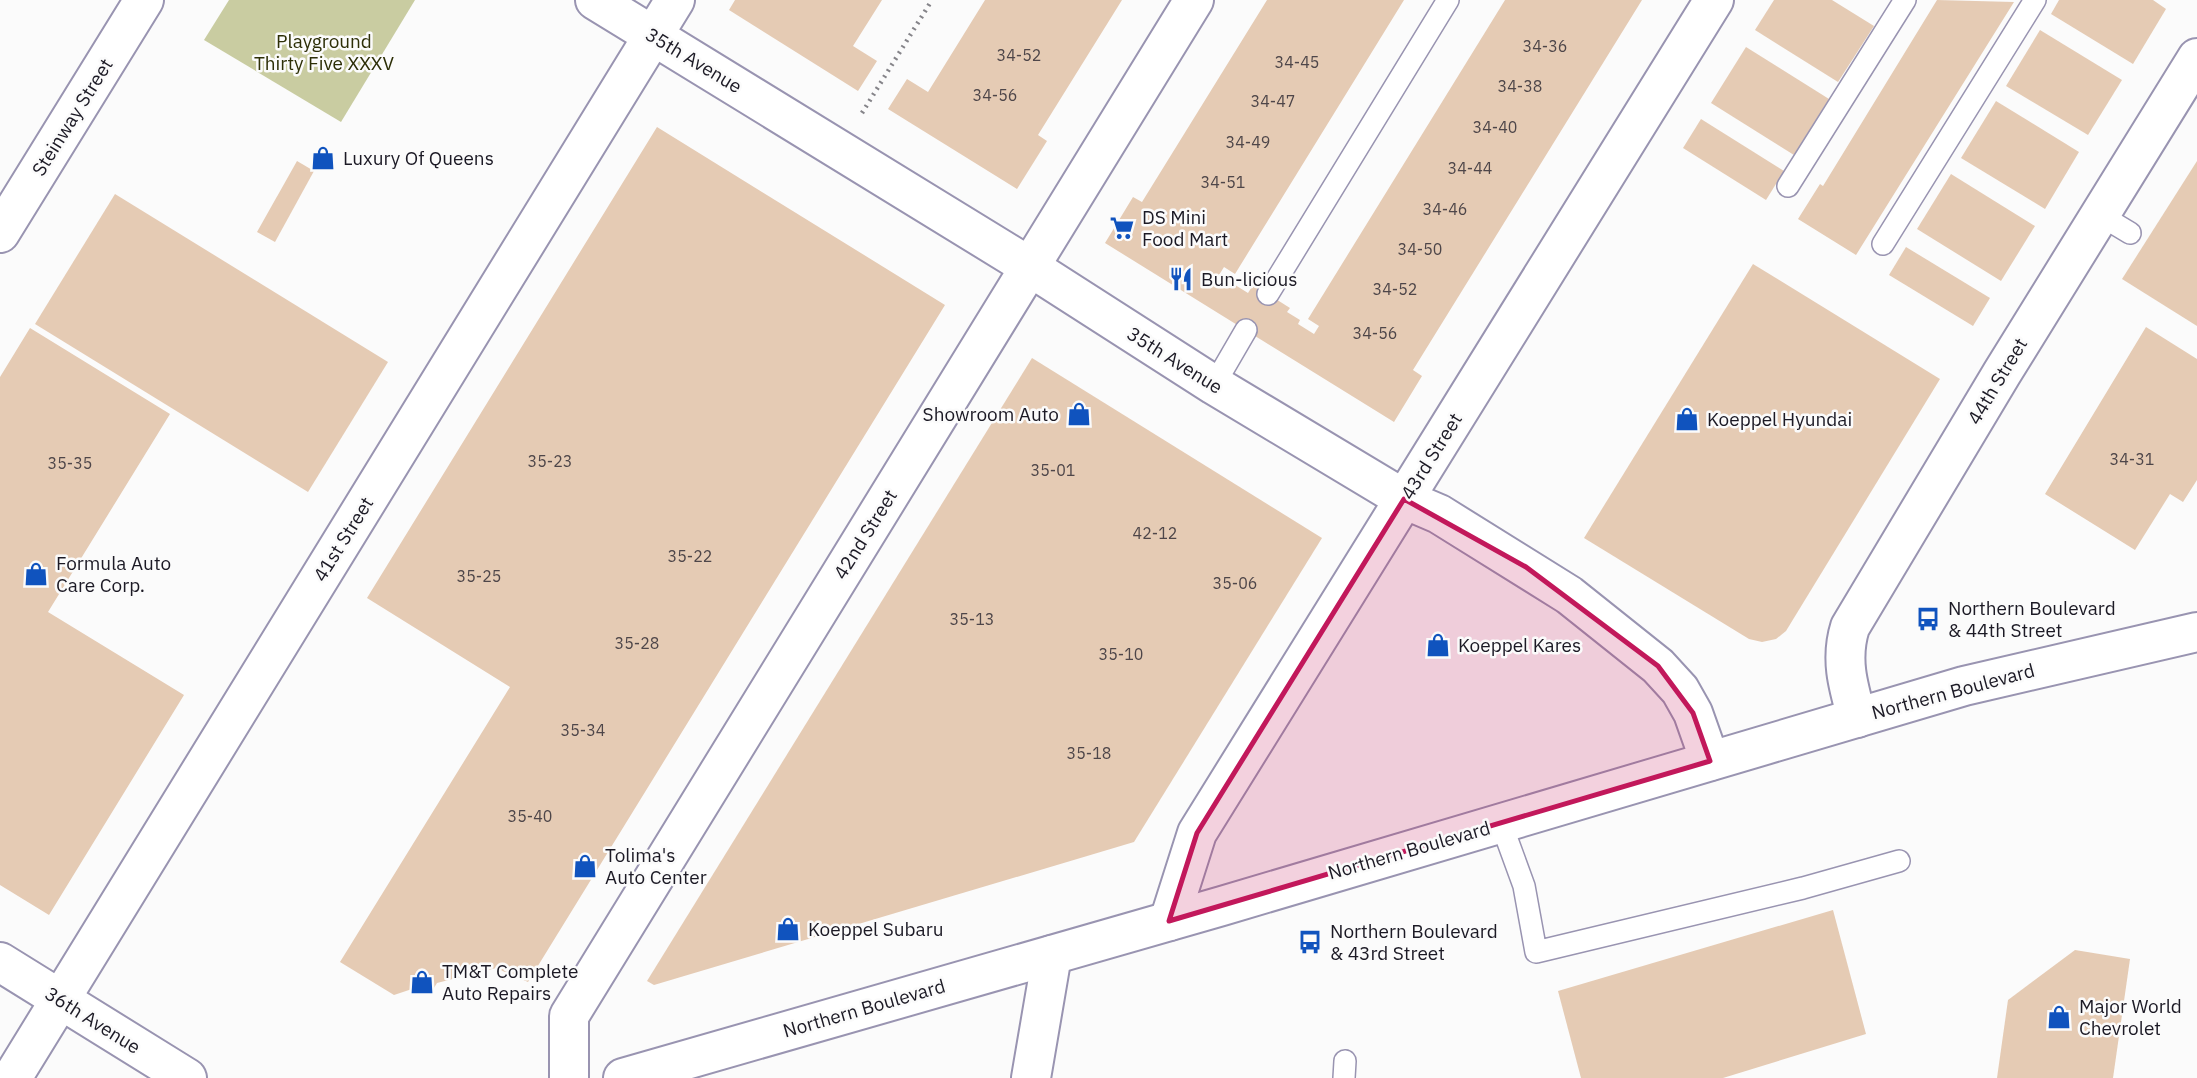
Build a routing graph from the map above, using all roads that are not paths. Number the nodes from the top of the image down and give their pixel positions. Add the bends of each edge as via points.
1 (144, 0) edge
2 (595, 0) edge
3 (675, 0) edge
4 (1194, 0) edge
5 (1448, 0) edge
6 (1714, 0) edge
7 (1905, 0) edge
8 (2035, 0) edge
9 (653, 36) junction
10 (2197, 58) edge
11 (1788, 186) dead end
12 (0, 233) edge
13 (1882, 244) dead end
14 (1030, 267) junction
15 (1268, 294) dead end
16 (1246, 330) dead end
17 (1214, 385) junction
18 (1405, 499) junction
19 (2197, 632) edge
20 (1857, 718) junction
21 (1710, 761) junction
22 (1501, 823) junction
23 (1899, 861) dead end
24 (1169, 921) junction
25 (1052, 955) junction
26 (0, 962) edge
27 (60, 1000) junction
28 (12, 1078) edge
29 (187, 1078) edge
30 (569, 1078) edge
31 (623, 1078) edge
32 (1031, 1078) edge

1 - 12 street, Steinway Street
2 - 9 street, 35th Avenue
3 - 9 street, 41st Street
4 - 14 street, 42nd Street
5 - 15 lane
6 - 18 street, 43rd Street
7 - 11 lane
8 - 13 lane
9 - 14 street, 35th Avenue
9 - 27 street, 41st Street
10 - 20 street, 44th Street via 2115,224 1850,627 1844,663
14 - 17 street, 35th Avenue
14 - 30 street, 42nd Street via 569,1016
16 - 17 lane
17 - 18 street, 35th Avenue
18 - 21 street, 35th Avenue via 1527,566 1658,666 1693,713
18 - 24 street, 43rd Street via 1197,833
19 - 20 street, Northern Boulevard via 1964,686
20 - 21 street, Northern Boulevard
21 - 22 street, Northern Boulevard
22 - 23 lane via 1524,886 1536,952
22 - 24 street, Northern Boulevard
24 - 25 street, Northern Boulevard
25 - 31 street, Northern Boulevard
25 - 32 street
26 - 27 street, 36th Avenue
27 - 28 street, 41st Street
27 - 29 street, 36th Avenue

